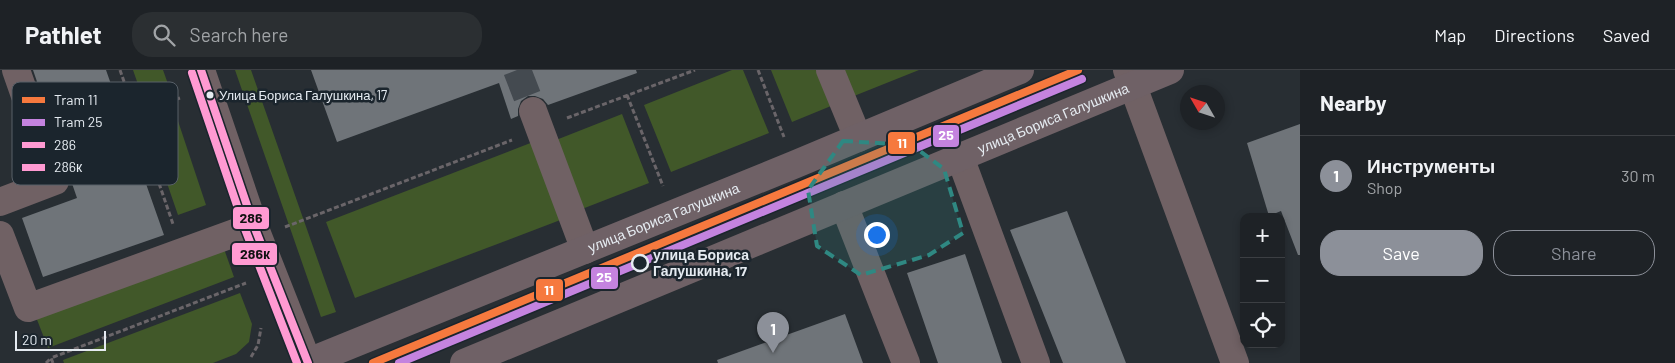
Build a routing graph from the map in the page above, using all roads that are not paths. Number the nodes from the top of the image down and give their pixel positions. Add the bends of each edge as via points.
1 (16, 70) edge
2 (201, 70) edge
3 (830, 70) edge
4 (1020, 70) edge
5 (1170, 70) edge
6 (1130, 78) edge
7 (20, 82) edge
8 (536, 120) tunnel mouth
9 (858, 138) junction
10 (960, 157) junction
11 (45, 185) edge
12 (0, 202) edge
13 (844, 205) junction
14 (254, 226) junction
15 (0, 235) edge
16 (585, 250) junction
17 (307, 363) edge
18 (464, 363) edge
19 (906, 363) edge
20 (1036, 363) edge
21 (1235, 363) edge

1 - 7 street
2 - 14 street
3 - 9 street
4 - 9 main road, улица Бориса Галушкина
5 - 6 main road, улица Бориса Галушкина
6 - 10 main road, улица Бориса Галушкина
6 - 21 street
8 - 16 street
9 - 16 main road, улица Бориса Галушкина
10 - 13 main road, улица Бориса Галушкина
10 - 20 street
11 - 12 street
13 - 18 main road, улица Бориса Галушкина
13 - 19 street
14 - 15 street via 28,308
14 - 17 street
16 - 17 main road, улица Бориса Галушкина

